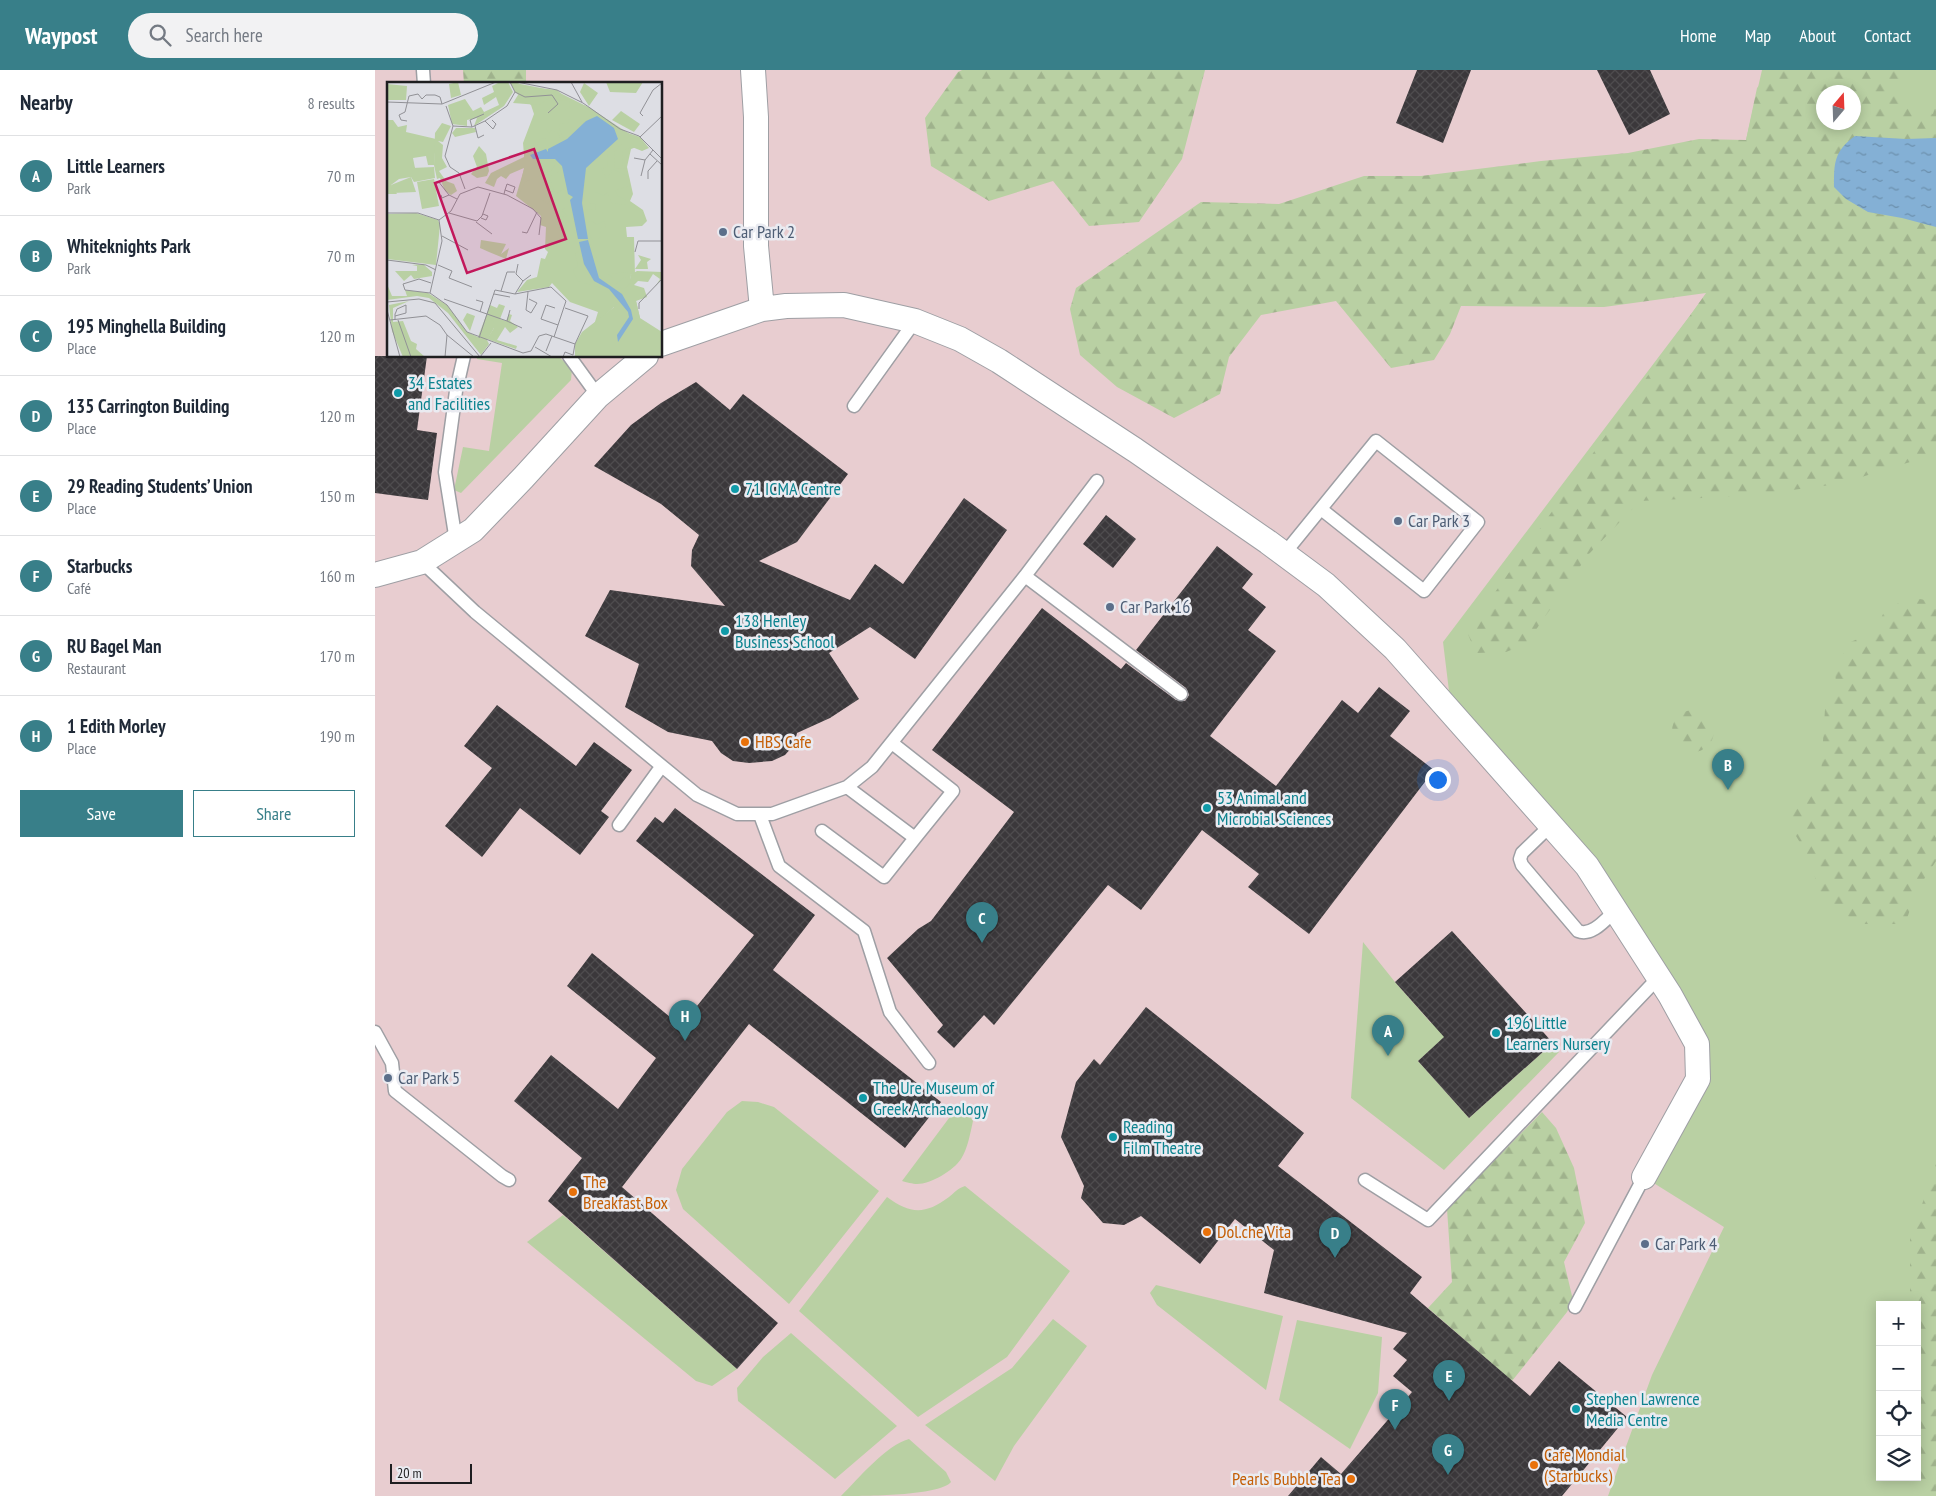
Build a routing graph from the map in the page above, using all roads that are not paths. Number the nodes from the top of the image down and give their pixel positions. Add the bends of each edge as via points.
1 (753, 70) edge
2 (762, 309) junction
3 (915, 322) junction
4 (663, 343) edge
5 (464, 358) edge
6 (570, 358) edge
7 (644, 358) edge
8 (598, 396) junction
9 (854, 406) dead end
10 (1097, 481) dead end
11 (1321, 509) junction
12 (456, 541) junction
13 (1284, 554) junction
14 (422, 562) junction
15 (375, 575) edge
16 (1025, 576) junction
17 (1181, 694) dead end
18 (893, 743) junction
19 (661, 767) junction
20 (847, 788) junction
21 (760, 815) junction
22 (619, 825) dead end
23 (1551, 825) junction
24 (822, 831) dead end
25 (915, 838) junction
26 (1616, 910) junction
27 (1659, 977) junction
28 (375, 1032) edge
29 (929, 1063) dead end
30 (1644, 1177) joint
31 (509, 1180) dead end
32 (1365, 1180) dead end
33 (1575, 1307) dead end

1 - 2 street via 756,246
2 - 3 street via 844,305
2 - 4 street
3 - 9 lane
3 - 13 street via 960,339 999,361 1135,450
5 - 12 lane via 445,472
6 - 8 lane
7 - 8 street
8 - 12 street via 473,530
10 - 16 lane
11 - 11 lane via 1376,441 1478,522 1424,591
11 - 13 lane
12 - 14 street
13 - 23 street via 1326,586 1395,649
14 - 15 street
14 - 19 lane via 475,612
16 - 17 lane
16 - 18 lane
18 - 20 lane
18 - 25 lane via 953,791
19 - 21 lane via 697,795 737,814
19 - 22 lane
20 - 21 lane via 772,814
20 - 25 lane
21 - 29 lane via 779,866 864,931 890,1012
23 - 26 street via 1587,866
23 - 26 lane via 1522,853 1522,865 1583,934 1591,932
24 - 25 lane via 884,877
26 - 27 street
27 - 30 street via 1697,1044 1698,1079
27 - 32 lane via 1428,1220
28 - 31 lane via 392,1063 395,1091
30 - 33 lane

